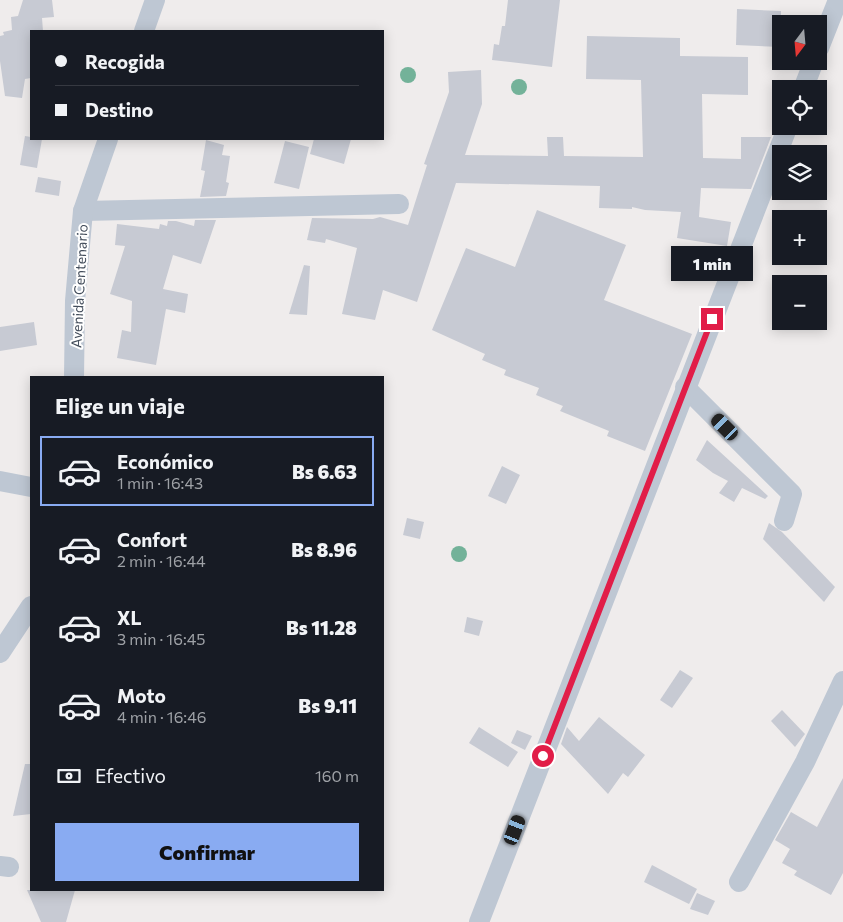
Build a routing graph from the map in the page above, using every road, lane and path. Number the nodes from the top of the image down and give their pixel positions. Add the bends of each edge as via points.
1 (155, 0) edge
2 (838, 0) edge
3 (828, 25) edge
4 (144, 30) edge
5 (784, 135) edge
6 (108, 140) edge
7 (399, 204) dead end
8 (83, 211) junction
9 (74, 376) edge
10 (685, 387) junction
11 (0, 481) edge
12 (30, 487) edge
13 (784, 522) dead end
14 (30, 607) edge
15 (0, 652) edge
16 (843, 681) edge
17 (739, 882) dead end
18 (480, 922) edge

1 - 4 street
2 - 3 street
5 - 10 street
6 - 8 street, Avenida Centenario
7 - 8 street
8 - 9 street, Avenida Centenario via 75,301
10 - 13 street via 792,494
10 - 18 street
11 - 12 street
14 - 15 street
16 - 17 street via 805,762

